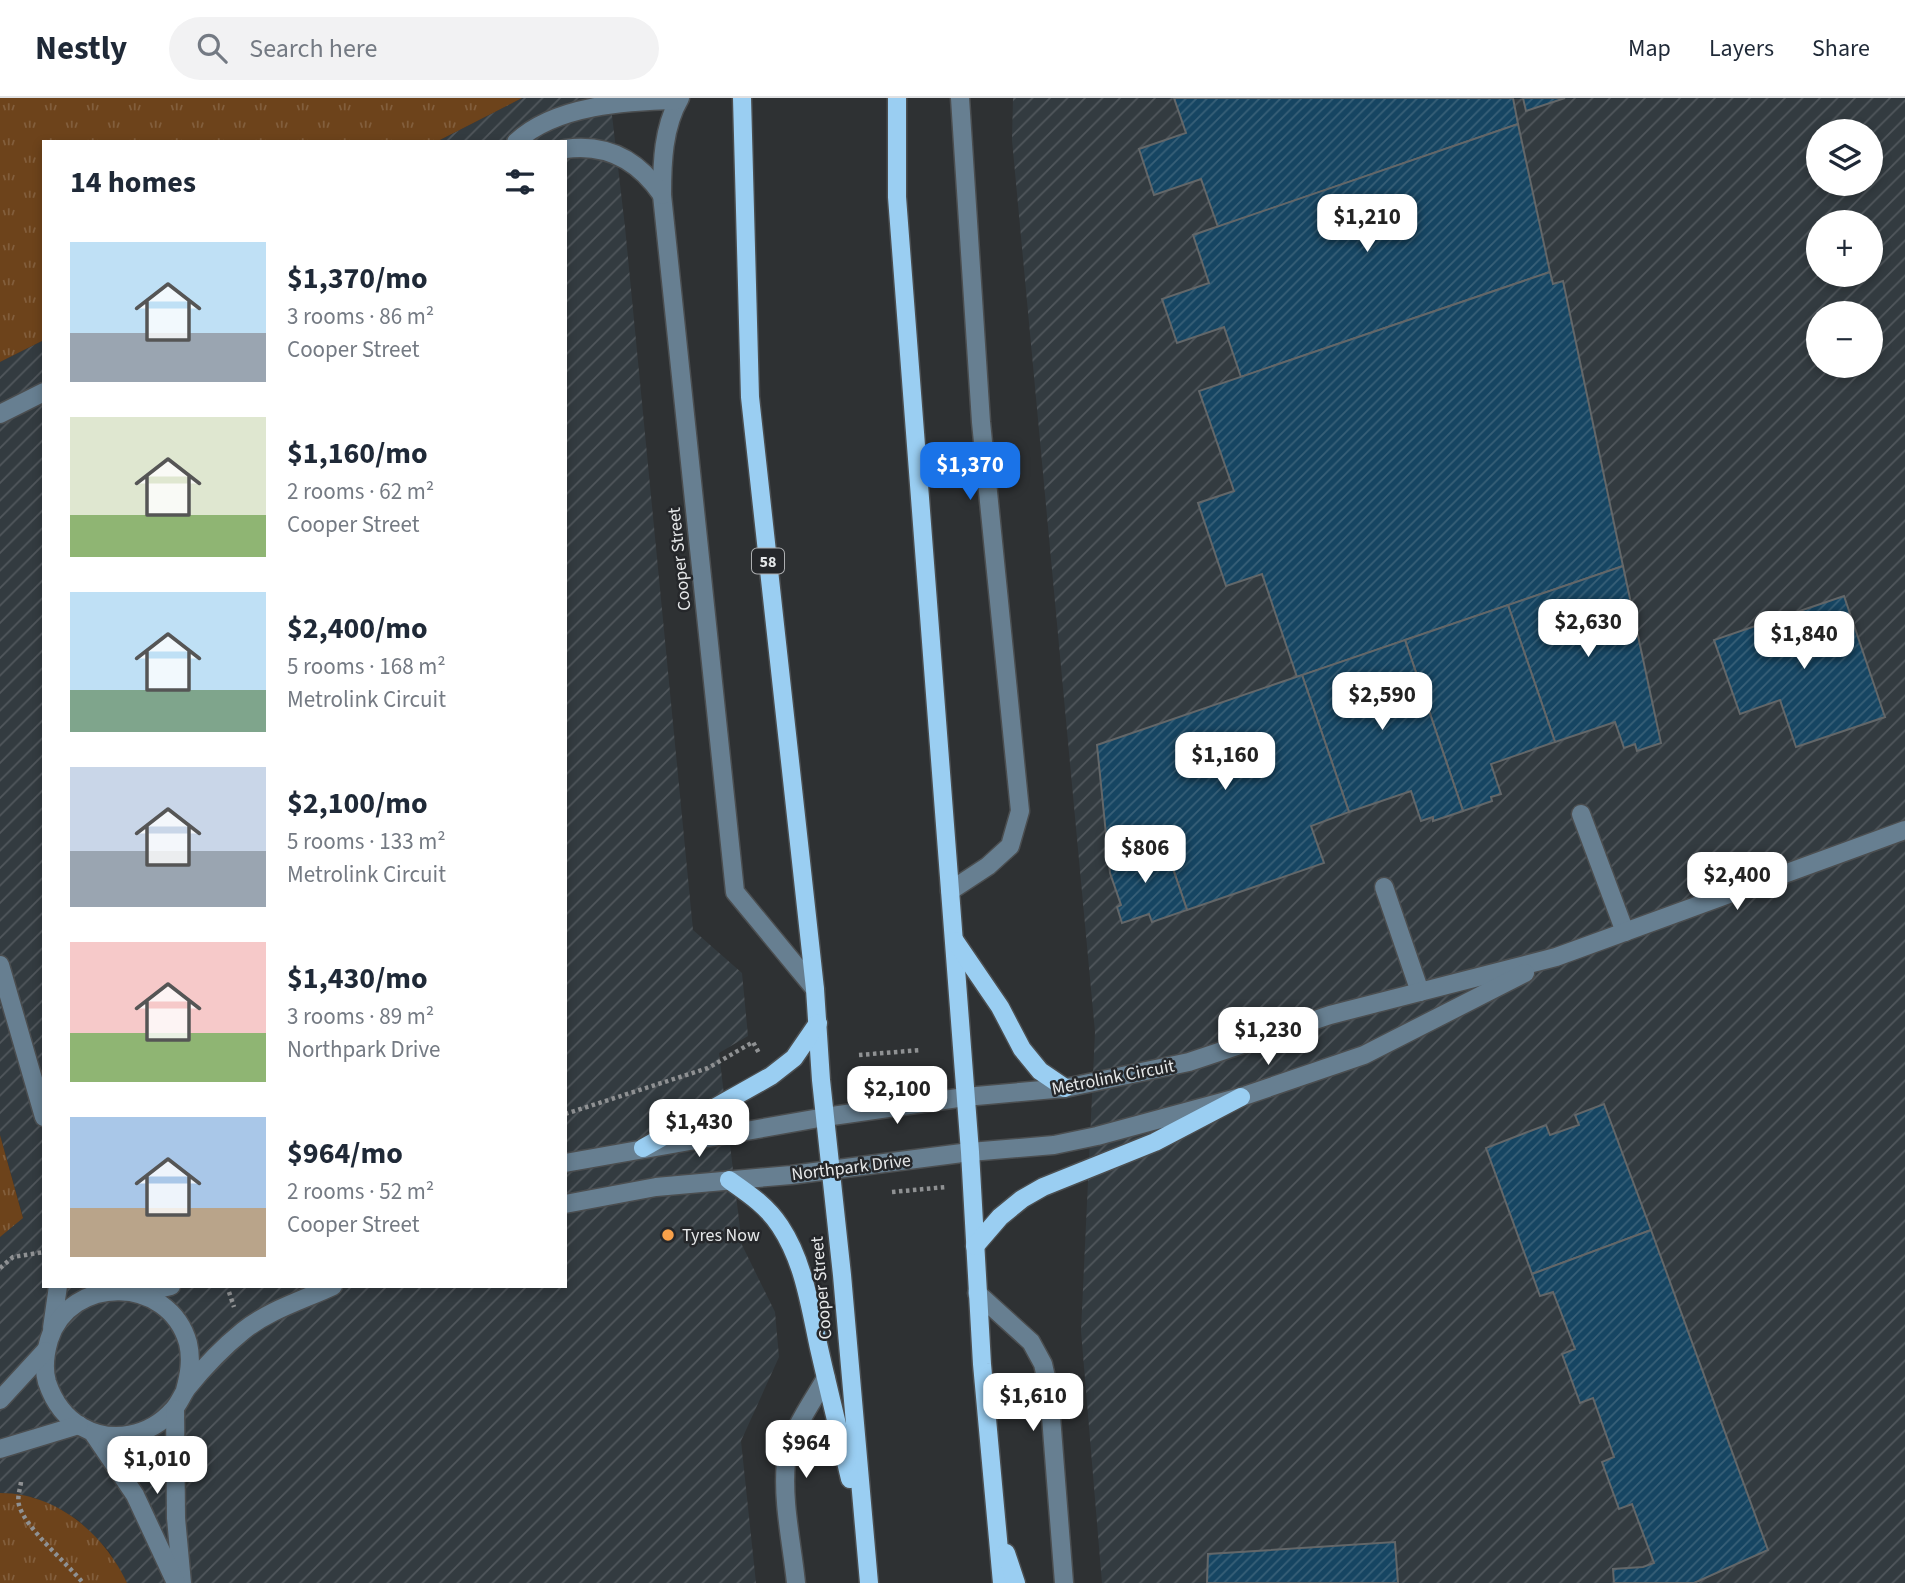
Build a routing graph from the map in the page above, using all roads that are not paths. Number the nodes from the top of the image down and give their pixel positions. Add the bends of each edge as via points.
1 (742, 98) edge
2 (897, 98) edge
3 (960, 98) edge
4 (679, 99) edge
5 (519, 140) edge
6 (567, 149) edge
7 (662, 195) junction
8 (42, 393) edge
9 (0, 414) edge
10 (1581, 814) dead end
11 (1905, 830) edge
12 (1384, 887) dead end
13 (950, 891) junction
14 (1625, 932) junction
15 (955, 941) junction
16 (1556, 957) junction
17 (0, 965) edge
18 (815, 989) junction
19 (1420, 992) junction
20 (818, 1023) junction
21 (1065, 1088) junction
22 (965, 1097) junction
23 (1241, 1097) junction
24 (42, 1110) edge
25 (825, 1117) junction
26 (643, 1148) junction
27 (970, 1153) junction
28 (567, 1163) edge
29 (831, 1170) junction
30 (729, 1180) junction
31 (567, 1204) edge
32 (975, 1246) junction
33 (58, 1288) edge
34 (151, 1288) edge
35 (328, 1288) edge
36 (131, 1290) edge
37 (977, 1293) junction
38 (52, 1331) junction
39 (45, 1351) junction
40 (826, 1378) junction
41 (185, 1390) junction
42 (0, 1400) edge
43 (175, 1409) junction
44 (86, 1429) junction
45 (0, 1449) edge
46 (997, 1527) junction
47 (864, 1540) junction
48 (176, 1583) edge
49 (182, 1583) edge
50 (796, 1583) edge
51 (869, 1583) edge
52 (1002, 1583) edge
53 (1016, 1583) edge
54 (1064, 1583) edge

1 - 18 main road, Cooper Street / 58 via 750,397
2 - 13 main road via 897,197
3 - 13 street via 981,422 1020,811 1010,846
4 - 5 street via 586,109 536,128
4 - 7 street, Cooper Street via 662,157
6 - 7 street via 611,151 628,159
7 - 18 street, Cooper Street via 735,892
8 - 9 street
10 - 14 street
11 - 14 street, Metrolink Circuit
12 - 19 street
13 - 15 main road
14 - 16 street, Metrolink Circuit
15 - 21 main road via 1022,1049 1040,1071
15 - 22 main road
16 - 19 street, Metrolink Circuit
16 - 23 street, Metrolink Circuit via 1364,1055
17 - 24 street
18 - 20 main road, Cooper Street / 58
19 - 21 street, Metrolink Circuit via 1330,1015 1189,1062
20 - 25 main road, Cooper Street / 58
20 - 26 main road via 794,1058 771,1076
21 - 22 street, Metrolink Circuit
22 - 25 street, Metrolink Circuit
22 - 27 main road
23 - 27 street, Metrolink Circuit via 1054,1145
23 - 32 main road via 1155,1142 1033,1193 1000,1217
25 - 26 street
25 - 29 main road, Cooper Street / 58
26 - 28 street
27 - 29 street, Northpark Drive
27 - 32 main road
29 - 30 street, Northpark Drive
29 - 47 main road, Cooper Street / 58
30 - 31 street, Northpark Drive via 656,1187
30 - 40 main road via 757,1199 782,1228 806,1290
32 - 37 main road
33 - 38 street
34 - 36 street
35 - 41 street via 245,1329
36 - 38 street via 83,1298 65,1312
36 - 41 street via 161,1304 178,1321 188,1343 190,1367
37 - 46 main road
37 - 54 street via 1031,1342 1043,1364
38 - 39 street
39 - 42 street
39 - 44 street via 51,1393 63,1412
40 - 47 main road
40 - 50 street via 793,1439 786,1462
41 - 43 street
43 - 44 street via 138,1434 116,1436
43 - 49 street
44 - 45 street
44 - 48 street via 135,1495
46 - 52 main road
46 - 53 main road
47 - 51 main road, Cooper Street / 58

